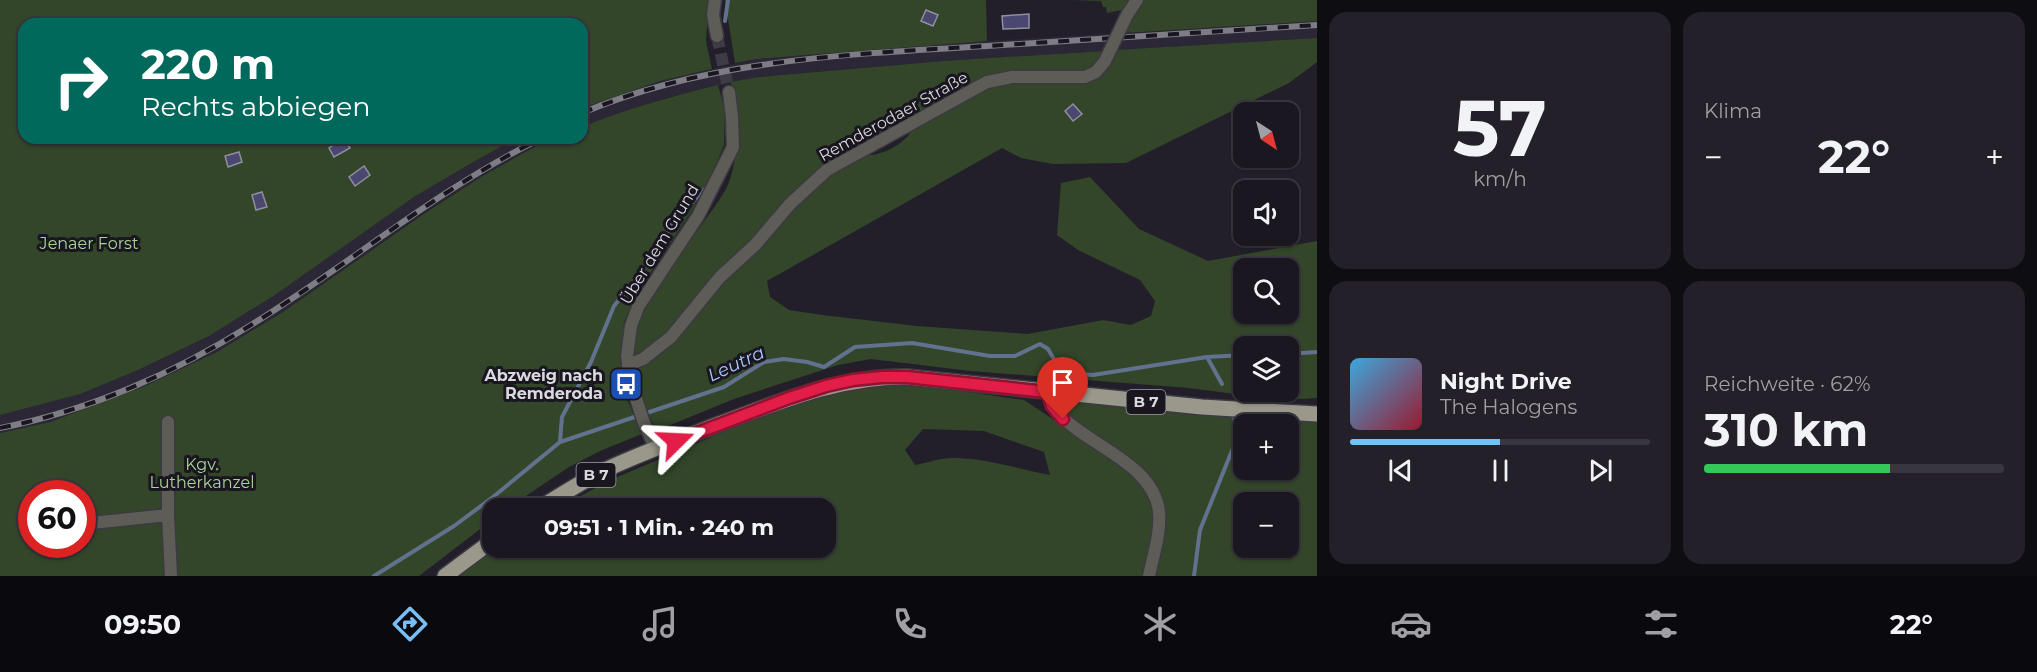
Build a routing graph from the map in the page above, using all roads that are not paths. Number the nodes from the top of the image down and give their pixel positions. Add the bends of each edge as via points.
1 (715, 0) edge
2 (1137, 0) edge
3 (717, 36) tunnel mouth
4 (729, 92) tunnel mouth
5 (628, 365) junction
6 (1047, 392) junction
7 (1317, 414) edge
8 (168, 422) dead end
9 (656, 449) junction
10 (557, 498) edge
11 (168, 515) junction
12 (96, 523) edge
13 (482, 548) edge
14 (171, 576) edge
15 (445, 576) edge
16 (1149, 576) edge

1 - 3 street
2 - 5 street, Remderodaer Straße, bridge via 1096,72 1085,77 1012,77 987,82 838,163 805,189 756,245 720,277 671,337 643,359
4 - 5 street, Über dem Grund via 733,147 698,216 638,307 630,333
5 - 9 street, Über dem Grund via 634,394
6 - 7 main road, B 7 via 1202,408
6 - 9 main road, B 7 via 907,377 853,380 789,398
6 - 16 street via 1063,419 1139,474 1155,499 1159,515
8 - 11 street
9 - 10 main road, B 7 via 600,473
11 - 12 street
11 - 14 street
13 - 15 main road

